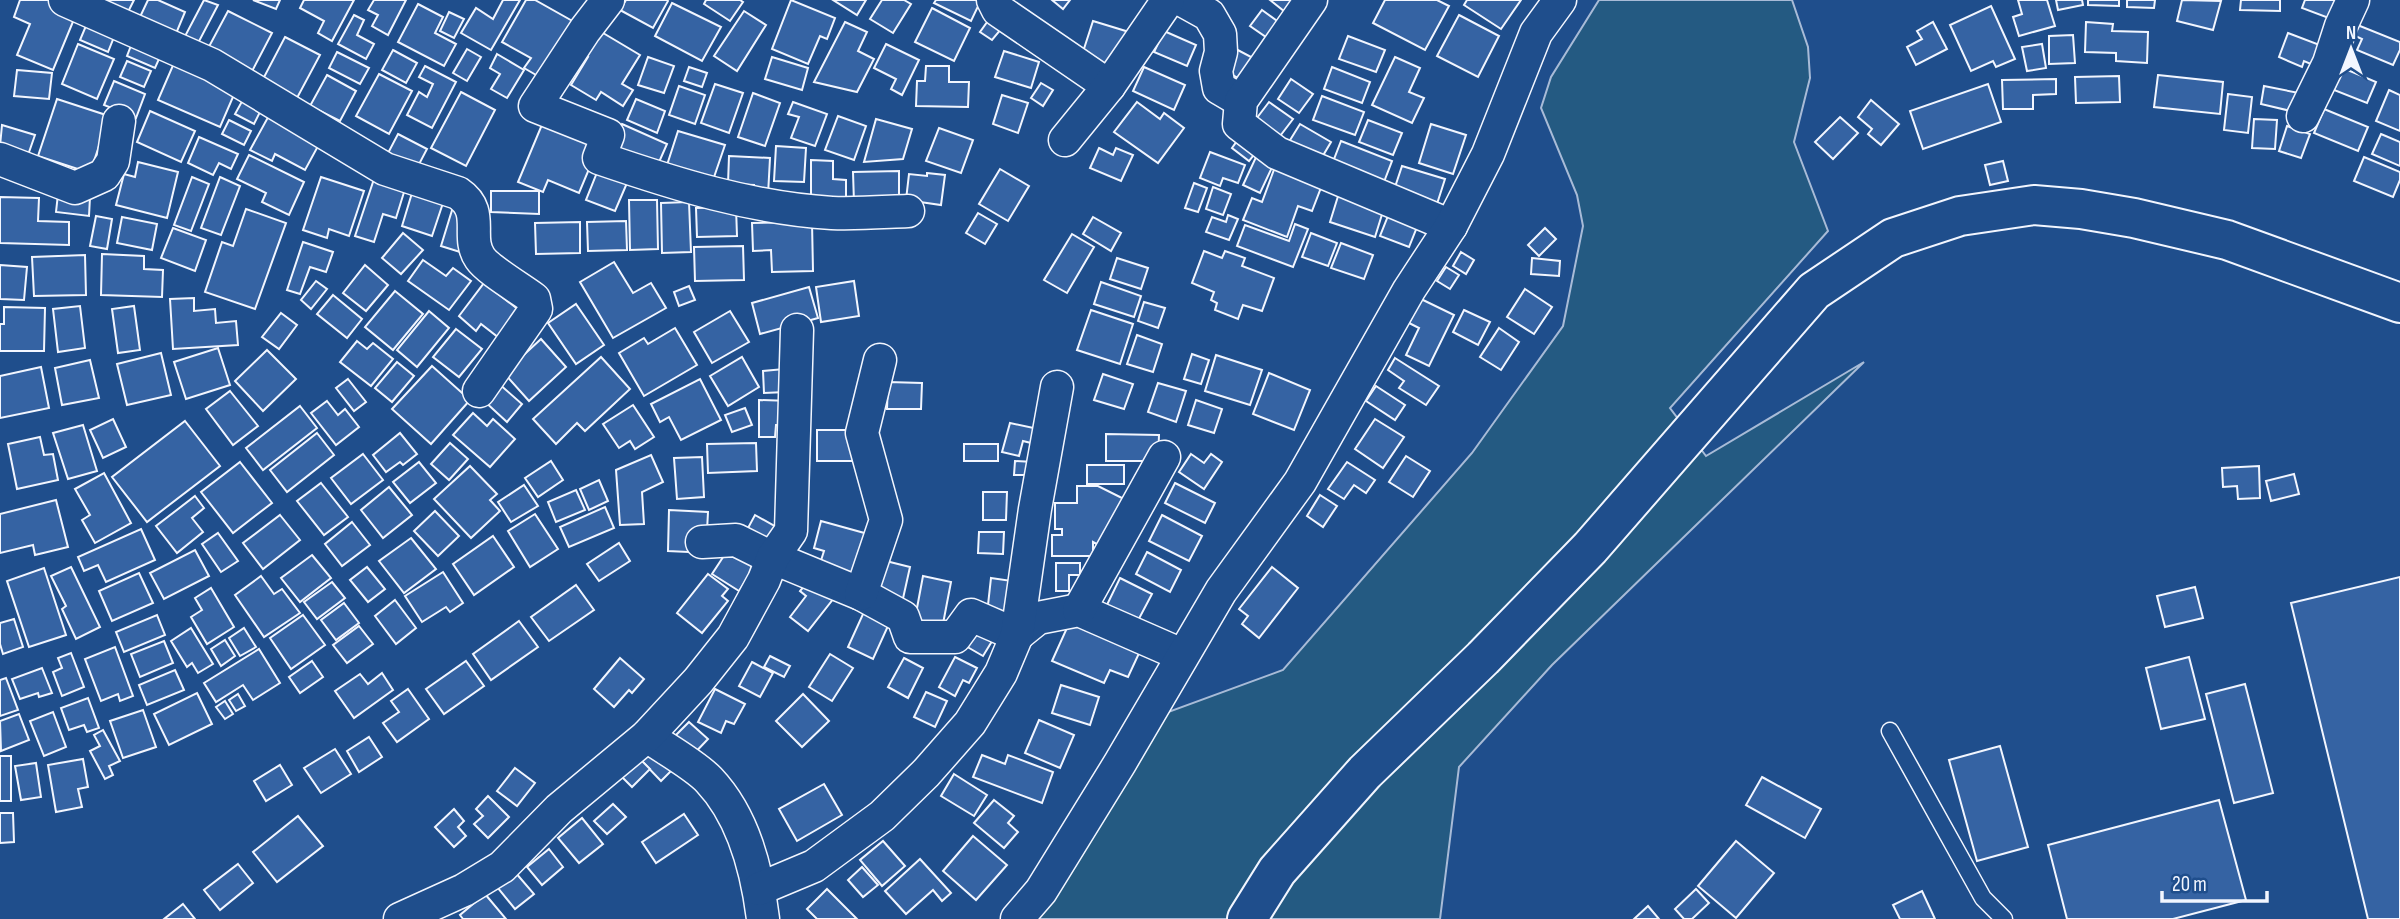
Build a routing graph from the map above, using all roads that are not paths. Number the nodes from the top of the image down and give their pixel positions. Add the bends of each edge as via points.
1 (65, 0) edge
2 (608, 0) edge
3 (993, 0) edge
4 (1168, 0) edge
5 (1182, 0) edge
6 (1311, 0) edge
7 (1560, 0) edge
8 (2353, 0) edge
9 (1109, 86) junction
10 (1241, 101) junction
11 (2303, 116) dead end
12 (119, 121) dead end
13 (1065, 140) dead end
14 (0, 159) edge
15 (908, 211) dead end
16 (1451, 226) junction
17 (2400, 303) edge
18 (797, 330) dead end
19 (880, 360) dead end
20 (1057, 387) dead end
21 (479, 391) dead end
22 (1164, 457) dead end
23 (702, 542) dead end
24 (773, 557) junction
25 (861, 594) junction
26 (1079, 610) junction
27 (1017, 635) junction
28 (1182, 655) junction
29 (1890, 731) dead end
30 (647, 736) junction
31 (761, 904) edge
32 (400, 919) edge
33 (1017, 919) edge
34 (1247, 919) edge
35 (2004, 919) edge

1 - 21 street via 212,65 385,169 466,198 474,211 480,258 534,299 536,309
2 - 15 street via 535,106 608,135 599,158 736,200 834,213
3 - 9 street via 998,10
4 - 9 street
5 - 10 street via 1209,15 1220,34 1219,88
6 - 10 street
7 - 16 street via 1536,33 1488,154
8 - 11 street
9 - 13 street
10 - 16 street via 1239,124 1277,153
12 - 14 street via 113,161 104,175 75,188
16 - 28 street via 1409,290 1300,482 1220,591
17 - 34 main road via 2227,240 2081,209 2034,205 1972,214 1894,238 1814,291 1590,548 1365,772 1277,871
18 - 24 street via 791,531
19 - 25 street via 862,433 886,520
20 - 27 street
22 - 26 street
23 - 24 street via 736,540
24 - 25 street
24 - 30 street via 733,637
25 - 27 street via 903,617 910,637 955,637 971,615
26 - 27 street via 1038,618
26 - 28 street
27 - 31 street via 1001,673 970,723 926,773 882,816
28 - 33 street via 1041,891
29 - 35 lane via 1983,898
30 - 31 street via 708,779 733,815 746,841
30 - 32 street via 559,809 502,867

